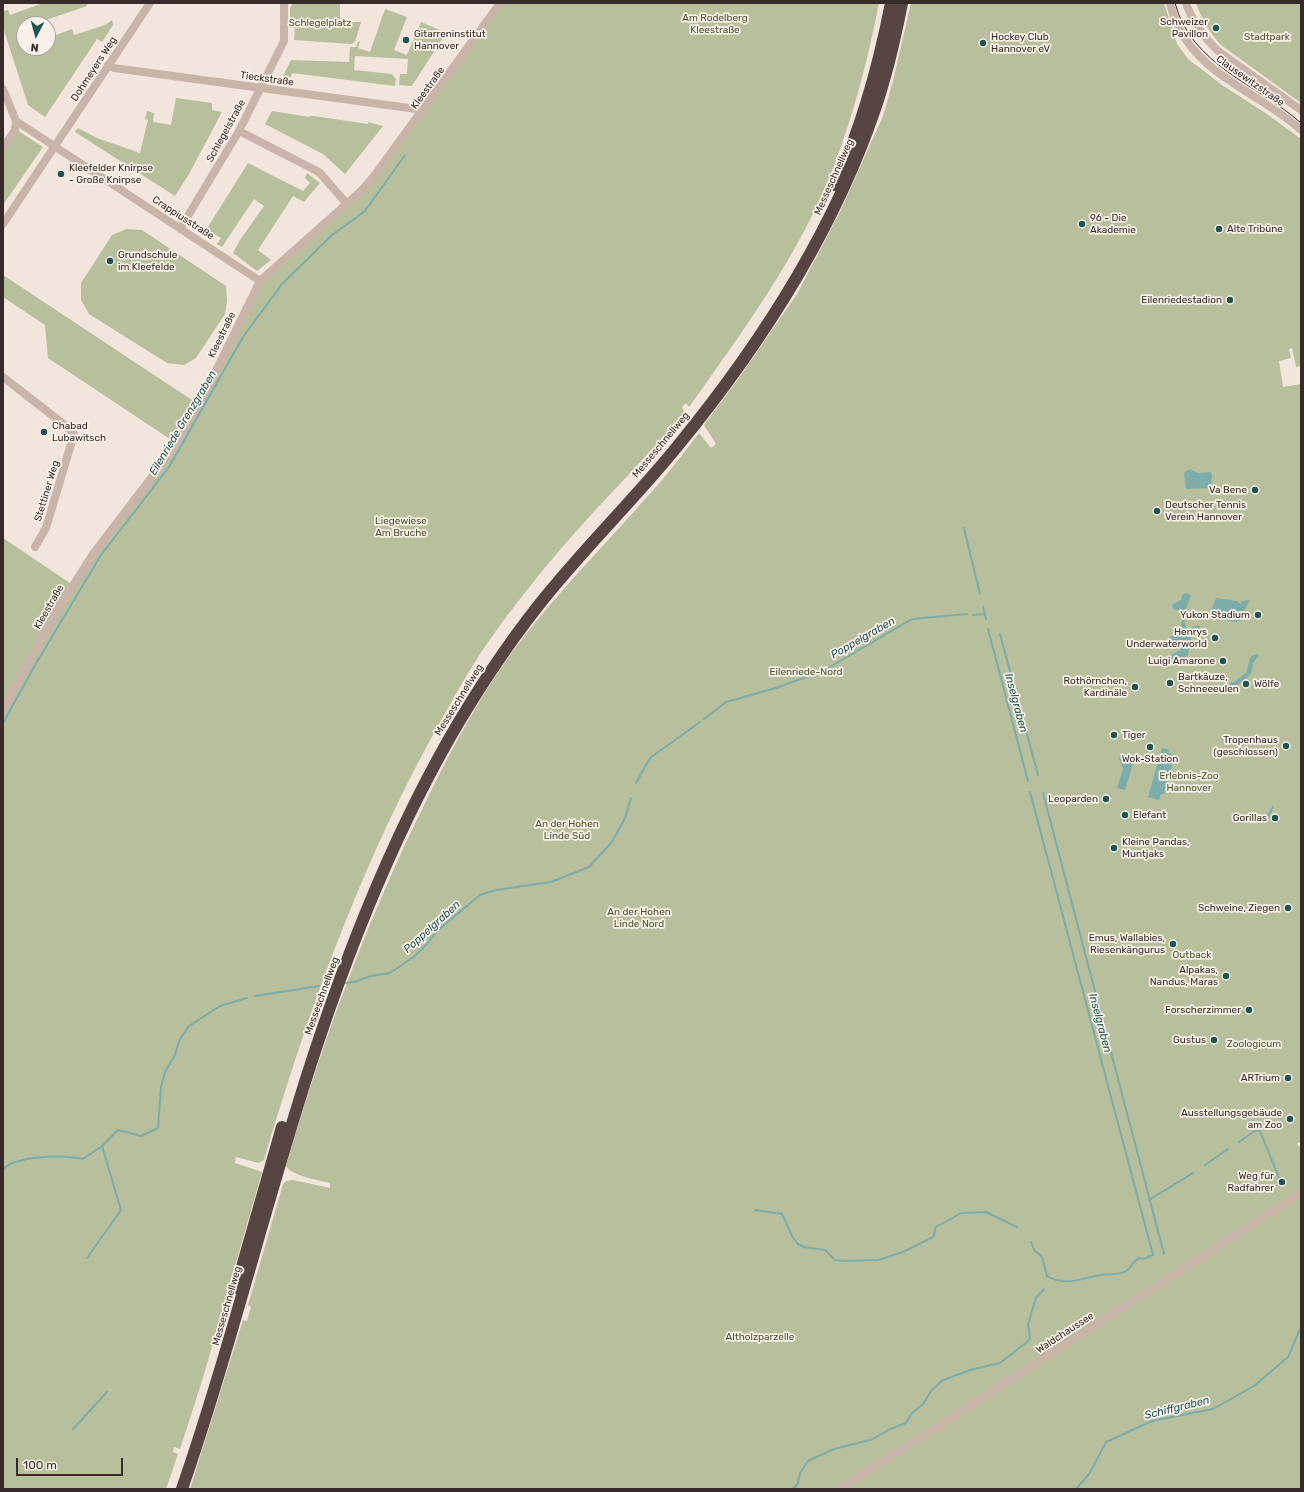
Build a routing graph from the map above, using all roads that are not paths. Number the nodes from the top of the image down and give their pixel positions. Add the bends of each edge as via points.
1 (150, 3) edge
2 (284, 3) edge
3 (500, 3) edge
4 (891, 3) edge
5 (902, 3) edge
6 (1170, 3) edge
7 (1186, 3) edge
8 (108, 65) junction
9 (260, 88) junction
10 (3, 89) edge
11 (424, 110) junction
12 (1301, 110) edge
13 (16, 122) junction
14 (1301, 130) edge
15 (239, 131) junction
16 (55, 146) junction
17 (3, 148) edge
18 (346, 204) junction
19 (3, 224) edge
20 (180, 229) junction
21 (260, 281) junction
22 (3, 377) edge
23 (35, 546) dead end
24 (3, 709) edge
25 (1301, 1193) edge
26 (174, 1489) edge
27 (182, 1489) edge
28 (840, 1489) edge

1 - 8 street, Dohmeyers Weg
2 - 9 street, Schlegelstraße via 284,41
3 - 11 street, Kleestraße
4 - 26 highway, Messeschnellweg via 875,72 839,177 817,223 768,308 738,353 670,443 532,600 471,687 416,784 366,894 304,1057 213,1370
5 - 27 highway, Messeschnellweg via 884,79 866,134 824,226 775,312 744,358 676,448 544,599 512,641 477,691 424,786 373,897 312,1059 223,1363
6 - 14 street, Clausewitzstraße via 1178,26 1188,43 1206,62
7 - 12 street, Clausewitzstraße via 1206,40
8 - 9 street, Tieckstraße via 114,68
8 - 16 street, Dohmeyers Weg
9 - 11 street, Tieckstraße
9 - 15 street, Schlegelstraße
10 - 13 street
11 - 18 street, Kleestraße via 374,176
13 - 16 street, Crappiusstraße
13 - 17 street via 15,130
15 - 18 street via 319,172
15 - 20 street, Schlegelstraße
16 - 19 street, Dohmeyers Weg
16 - 20 street, Crappiusstraße
18 - 21 street, Kleestraße
20 - 21 street, Crappiusstraße
21 - 24 street, Kleestraße via 208,387 176,443 85,566
22 - 23 street, Stettiner Weg via 74,434 46,528
25 - 28 street, Waldchaussee

